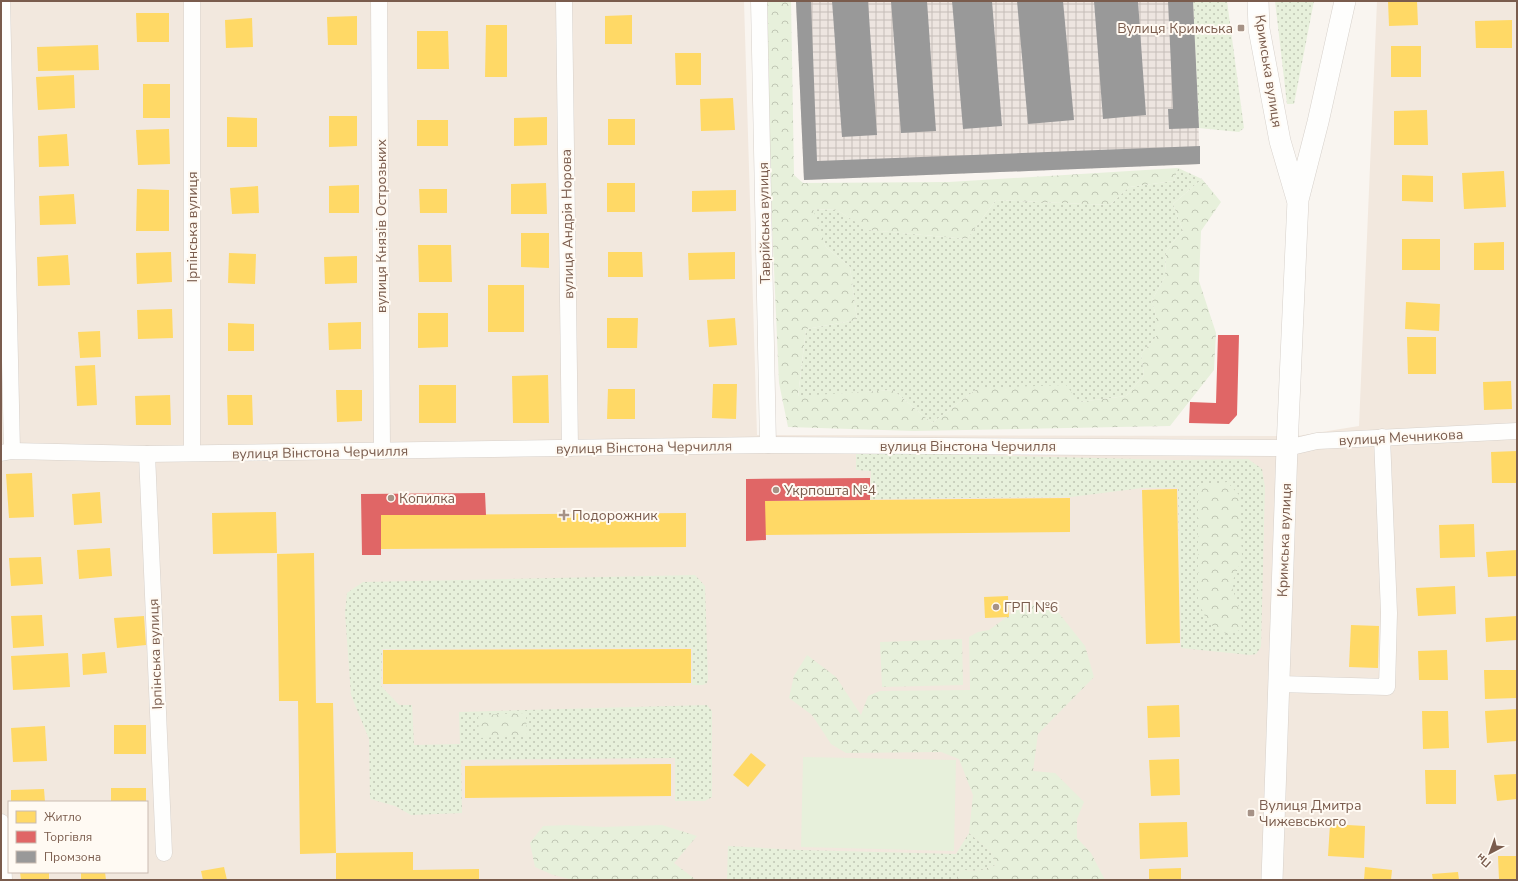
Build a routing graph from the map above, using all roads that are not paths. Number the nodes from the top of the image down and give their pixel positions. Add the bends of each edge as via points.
1 (2, 1) edge
2 (192, 1) edge
3 (379, 1) edge
4 (564, 1) edge
5 (759, 1) edge
6 (1258, 1) edge
7 (1345, 1) edge
8 (1318, 122) junction
9 (1280, 141) junction
10 (1298, 200) junction
11 (1517, 432) edge
12 (1382, 437) junction
13 (768, 445) junction
14 (570, 448) junction
15 (1287, 448) junction
16 (382, 451) junction
17 (7, 452) edge
18 (147, 454) junction
19 (192, 454) junction
20 (1279, 684) junction
21 (1, 822) edge
22 (164, 853) dead end
23 (4, 880) edge
24 (1272, 880) edge

1 - 17 street
2 - 19 street, Ірпінська вулиця
3 - 16 street, вулиця Князів Острозьких
4 - 14 street, вулиця Андрія Норова
5 - 13 street, Таврійська вулиця
6 - 9 street, Кримська вулиця via 1259,29
7 - 8 street, Кримська вулиця
8 - 9 street, Кримська вулиця via 1304,139 1297,142
8 - 10 street, Кримська вулиця
9 - 10 street, Кримська вулиця
10 - 15 street, Кримська вулиця
11 - 12 street, вулиця Мечникова
12 - 15 street, вулиця Мечникова via 1317,441
12 - 20 street via 1389,613 1387,687
13 - 14 street, вулиця Вінстона Черчилля
13 - 15 street, вулиця Вінстона Черчилля
14 - 16 street, вулиця Вінстона Черчилля
15 - 20 street, Кримська вулиця
16 - 19 street, вулиця Вінстона Черчилля
17 - 18 street, вулиця Вінстона Черчилля
18 - 19 street, вулиця Вінстона Черчилля
18 - 22 street, Ірпінська вулиця
20 - 24 street, Кримська вулиця
21 - 23 street

